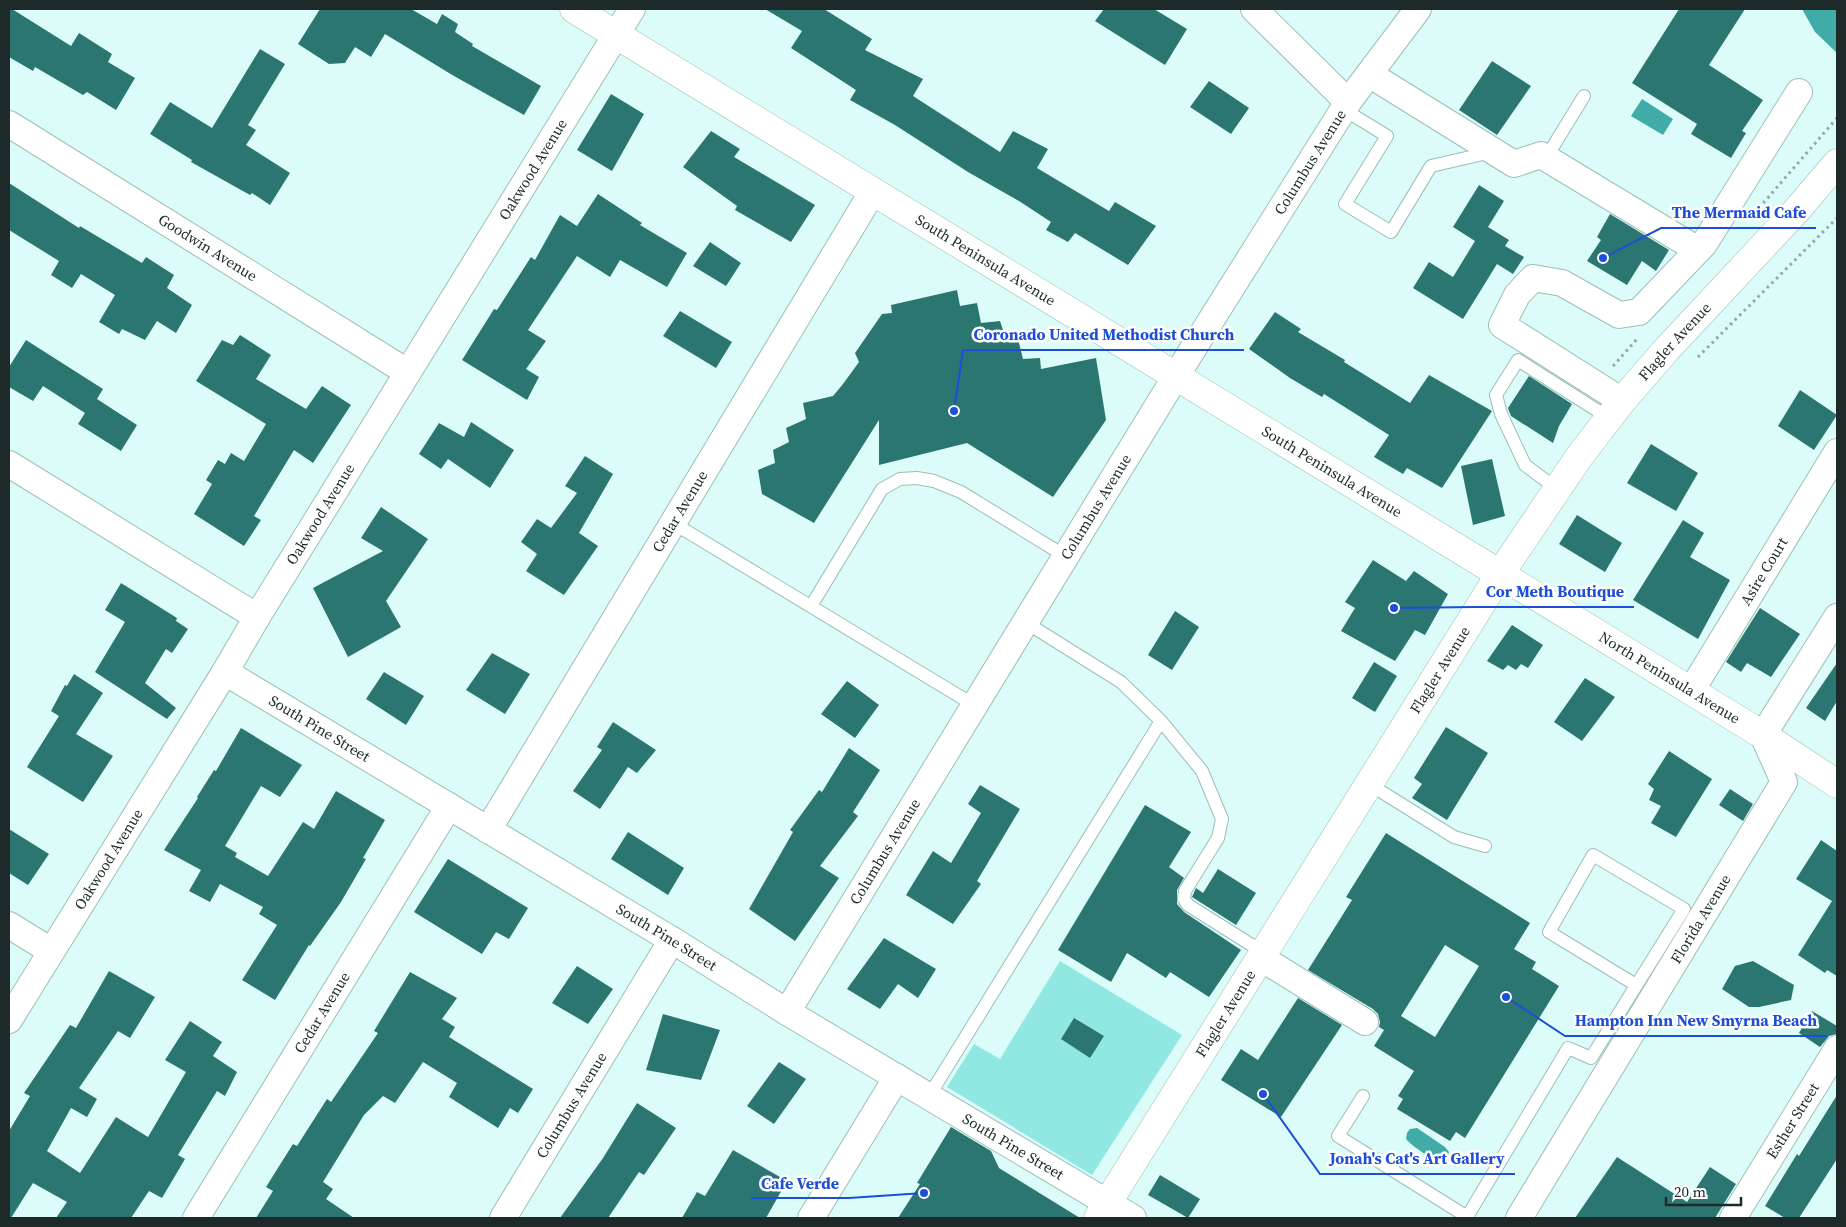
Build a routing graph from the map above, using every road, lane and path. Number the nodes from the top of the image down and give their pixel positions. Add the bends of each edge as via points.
1 (574, 9) edge
2 (632, 9) edge
3 (1418, 9) edge
4 (1256, 10) edge
5 (616, 34) junction
6 (1369, 74) junction
7 (1799, 92) dead end
8 (1584, 96) dead end
9 (1345, 106) junction
10 (1837, 118) edge
11 (9, 124) edge
12 (1494, 151) junction
13 (1546, 158) junction
14 (1837, 163) edge
15 (873, 191) junction
16 (1753, 216) dead end
17 (1837, 218) edge
18 (1698, 250) junction
19 (1693, 363) dead end
20 (407, 372) junction
21 (1176, 376) junction
22 (1615, 410) junction
23 (1837, 452) edge
24 (9, 464) edge
25 (1557, 490) junction
26 (673, 523) junction
27 (1065, 556) junction
28 (1500, 574) junction
29 (811, 606) junction
30 (257, 616) junction
31 (1837, 617) edge
32 (1025, 622) junction
33 (225, 672) junction
34 (1691, 691) junction
35 (974, 705) junction
36 (1161, 721) junction
37 (1763, 735) junction
38 (1369, 784) junction
39 (1837, 784) edge
40 (449, 806) junction
41 (488, 830) junction
42 (1485, 846) dead end
43 (9, 925) edge
44 (672, 940) junction
45 (51, 951) junction
46 (1262, 955) junction
47 (1636, 985) junction
48 (787, 1012) junction
49 (9, 1020) edge
50 (1365, 1022) dead end
51 (1837, 1049) edge
52 (897, 1077) junction
53 (929, 1096) junction
54 (1363, 1096) dead end
55 (1103, 1211) edge
56 (1468, 1217) edge
57 (196, 1218) edge
58 (504, 1218) edge
59 (813, 1218) edge
60 (1133, 1218) edge
61 (1518, 1218) edge
62 (1733, 1218) edge

1 - 5 main road, South Peninsula Avenue
2 - 5 street, Oakwood Avenue
3 - 6 street, Columbus Avenue
4 - 9 street
5 - 15 main road, South Peninsula Avenue
5 - 20 street, Oakwood Avenue
6 - 9 street, Columbus Avenue
6 - 12 street
7 - 18 street
8 - 13 lane
9 - 12 lane via 1387,136 1346,204 1391,232 1430,166
9 - 21 street, Columbus Avenue
10 - 16 path
11 - 20 street, Goodwin Avenue
12 - 13 street via 1514,164 1541,154
13 - 18 street
14 - 22 main road, Flagler Avenue
15 - 21 main road, South Peninsula Avenue
15 - 26 street, Cedar Avenue
17 - 19 path
18 - 22 street via 1640,312 1619,315 1562,282 1533,278 1517,295 1502,325
20 - 30 street, Oakwood Avenue
21 - 27 street, Columbus Avenue
21 - 28 main road, South Peninsula Avenue
22 - 25 main road, Flagler Avenue
22 - 25 lane via 1518,360 1496,395 1501,414 1525,465
23 - 34 street, Asire Court
24 - 30 street
25 - 28 main road, Flagler Avenue
26 - 29 lane
26 - 41 street, Cedar Avenue
27 - 29 lane via 961,492 934,481 900,479 882,489
27 - 32 street, Columbus Avenue
28 - 34 main road, North Peninsula Avenue
28 - 38 main road, Flagler Avenue
29 - 35 lane
30 - 33 street, Oakwood Avenue
31 - 37 street
32 - 35 street, Columbus Avenue
32 - 36 lane via 1121,682
33 - 40 street, South Pine Street
33 - 45 street, Oakwood Avenue
34 - 37 main road, North Peninsula Avenue
35 - 48 street, Columbus Avenue
36 - 46 lane via 1202,771 1222,818 1218,838 1185,891 1184,899 1188,905
36 - 53 lane
37 - 39 main road, North Peninsula Avenue
37 - 61 street, Florida Avenue via 1784,782
38 - 42 lane via 1454,837
38 - 46 main road, Flagler Avenue
40 - 41 street, South Pine Street
40 - 57 street, Cedar Avenue
41 - 44 street, South Pine Street
43 - 45 street
44 - 48 street, South Pine Street
44 - 58 street, Columbus Avenue
45 - 49 street, Oakwood Avenue
46 - 50 street
46 - 55 main road, Flagler Avenue
47 - 47 lane via 1684,909 1593,854 1549,932
47 - 56 lane via 1591,1058 1568,1048
48 - 52 street, South Pine Street
51 - 62 street, Esther Street
52 - 53 street, South Pine Street
52 - 59 street
53 - 55 street, South Pine Street
54 - 56 lane via 1338,1136
55 - 60 street, South Pine Street

